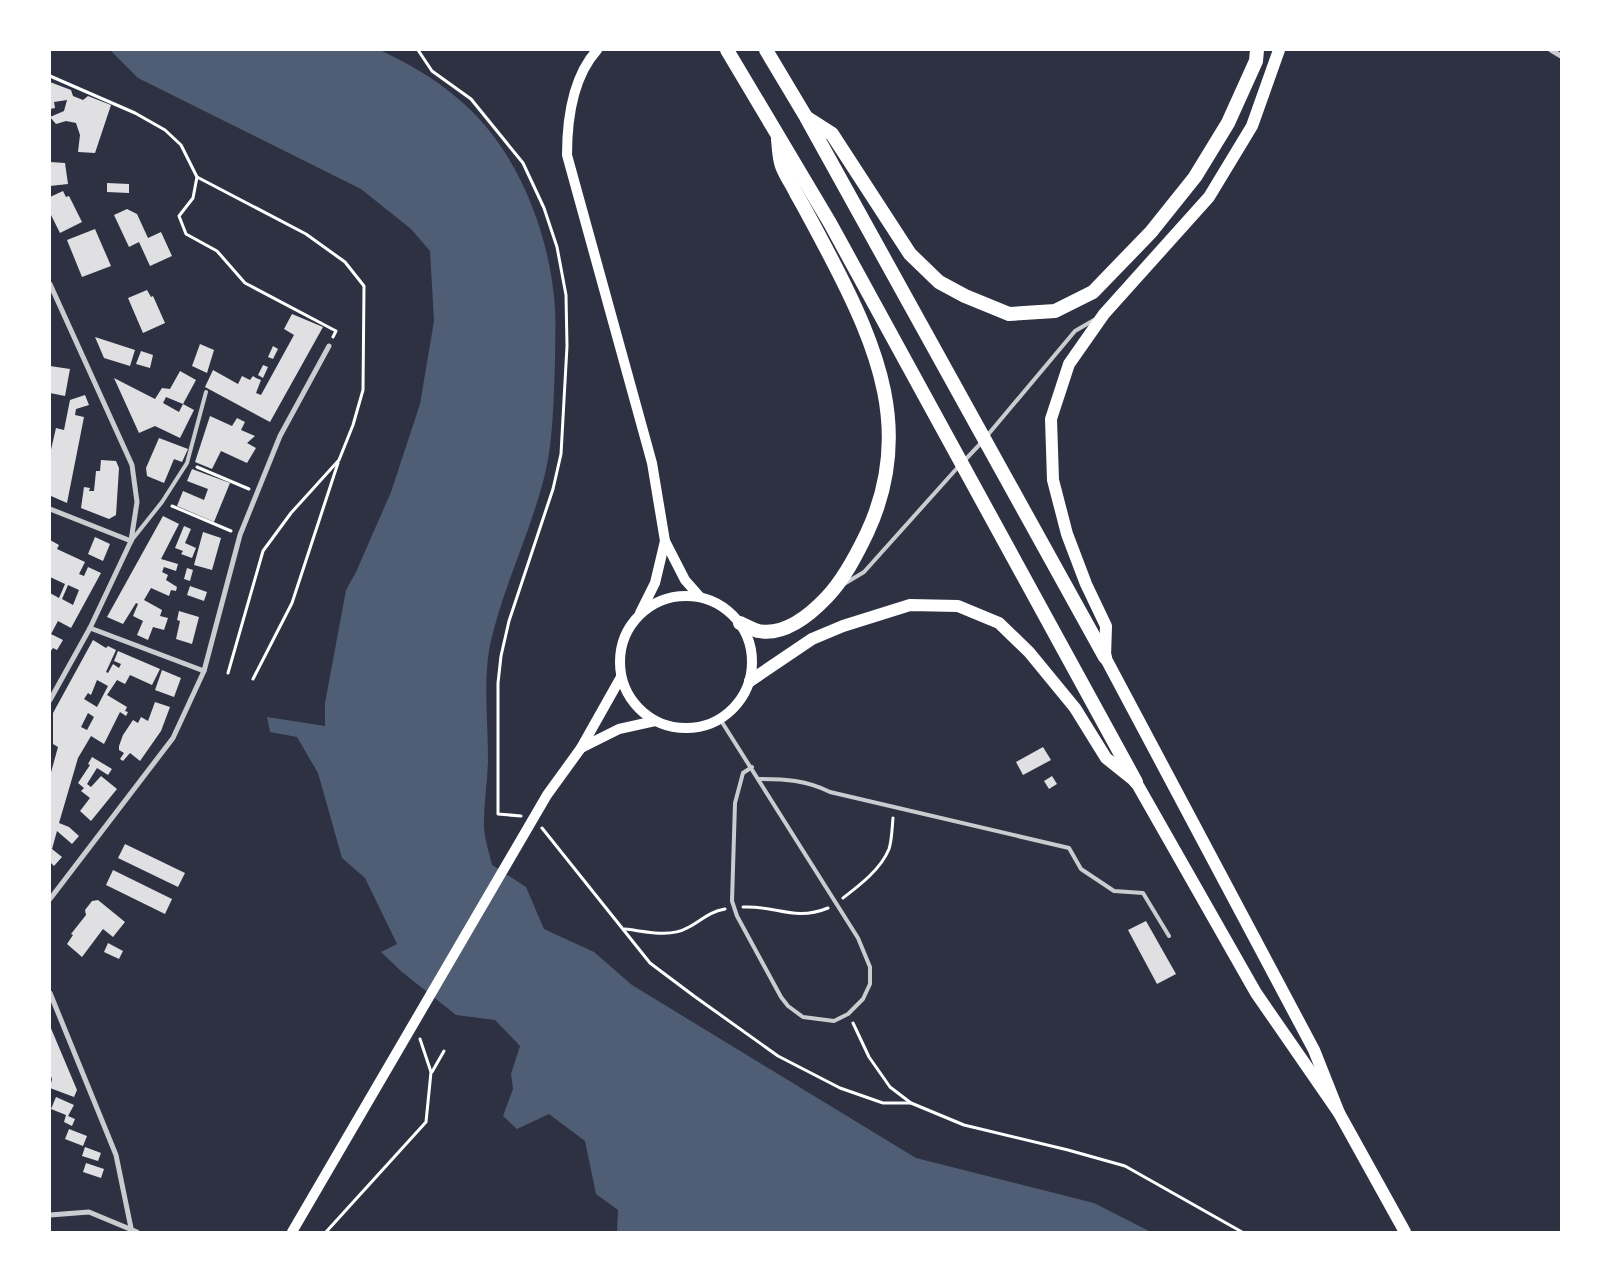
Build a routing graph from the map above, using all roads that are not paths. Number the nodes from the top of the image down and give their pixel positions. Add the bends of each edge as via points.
1 (597, 50) edge
2 (727, 50) edge
3 (766, 50) edge
4 (1257, 50) edge
5 (1279, 50) edge
6 (1550, 50) edge
7 (1561, 56) edge
8 (806, 117) junction
9 (777, 132) junction
10 (50, 284) edge
11 (1104, 314) junction
12 (329, 346) road end
13 (206, 392) dead end
14 (985, 439) junction
15 (961, 464) junction
16 (50, 509) edge
17 (131, 541) junction
18 (666, 541) junction
19 (832, 592) junction
20 (700, 597) junction
21 (640, 615) junction
22 (740, 623) junction
23 (90, 628) junction
24 (1105, 657) junction
25 (204, 671) junction
26 (621, 677) junction
27 (750, 681) junction
28 (50, 700) edge
29 (720, 719) junction
30 (655, 721) junction
31 (581, 748) junction
32 (752, 767) junction
33 (759, 779) junction
34 (1136, 782) junction
35 (50, 899) edge
36 (1169, 936) dead end
37 (50, 993) edge
38 (1338, 1113) junction
39 (50, 1216) edge
40 (131, 1228) junction
41 (137, 1232) edge
42 (292, 1232) edge
43 (1405, 1232) edge

1 - 18 main road via 580,77 571,104 567,155 652,463
2 - 9 highway
3 - 8 highway
4 - 8 highway via 1256,61 1228,123 1195,177 1151,232 1093,292 1056,311 1009,314 939,282 910,254 832,134
5 - 11 main road via 1252,126 1209,196
6 - 7 street
8 - 14 highway
9 - 15 highway
9 - 19 highway via 782,165 831,258 871,348 882,378 887,413 890,441 884,493 861,546
10 - 17 street via 132,465 137,502
11 - 14 lane via 1075,331
11 - 24 main road via 1069,364 1051,419 1053,480 1067,534 1106,626
12 - 25 street via 280,436 240,534
13 - 17 lane via 187,463
14 - 15 lane
14 - 24 highway
15 - 19 lane via 864,572
15 - 34 highway
16 - 17 street
17 - 23 street
18 - 20 main road via 685,580
18 - 21 main road via 655,583
19 - 22 highway via 816,609 781,630 758,631
20 - 21 main road via 678,596 658,602
20 - 22 main road via 716,602
21 - 26 main road via 622,643
22 - 27 main road via 751,648
23 - 25 street
23 - 28 street
24 - 38 main road via 1314,1050
25 - 35 street via 173,738
26 - 30 main road via 628,695
26 - 31 main road
27 - 29 main road via 734,709
27 - 34 main road via 812,639 843,626 910,606 958,606 999,623 1029,652 1075,708 1106,758
29 - 30 main road via 699,727 676,728
29 - 32 lane
30 - 31 main road via 619,729
31 - 42 main road via 531,822
32 - 33 lane
32 - 33 lane via 743,773 735,803 734,908 788,1006 803,1017 834,1021 848,1014 863,999 870,984 870,967 837,902
33 - 36 lane via 813,783 830,792 1069,848 1081,869 1114,891 1143,893
34 - 38 main road via 1256,993
37 - 40 street via 116,1155
38 - 43 main road
39 - 40 street via 89,1212
40 - 41 street

